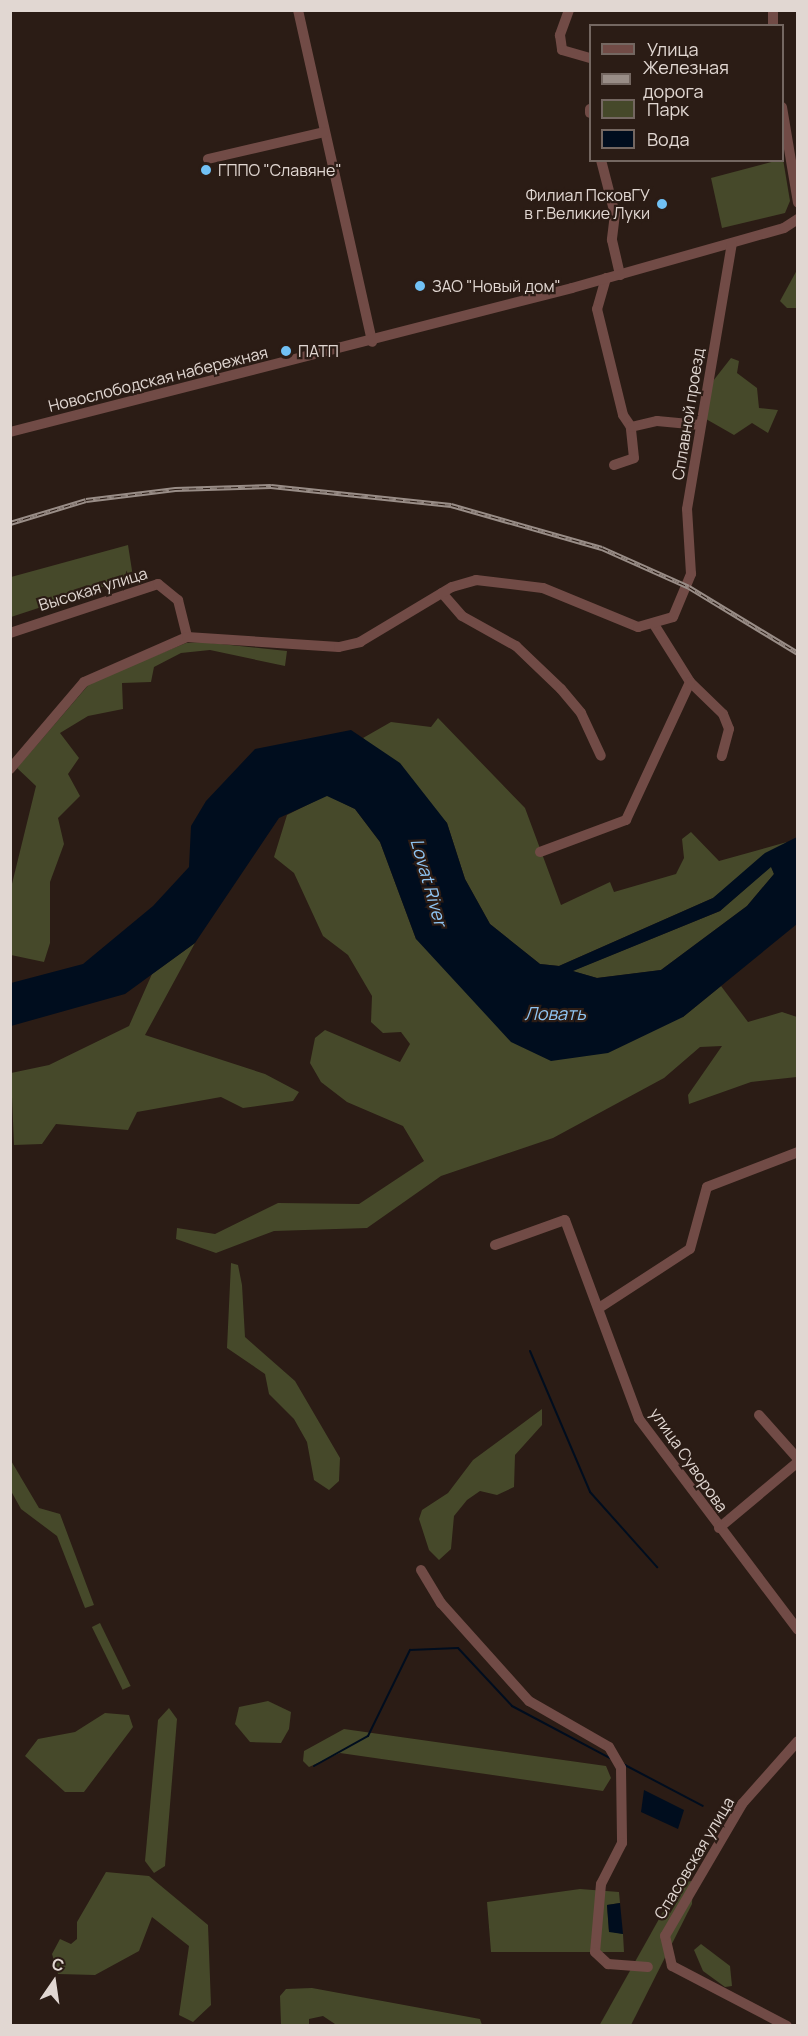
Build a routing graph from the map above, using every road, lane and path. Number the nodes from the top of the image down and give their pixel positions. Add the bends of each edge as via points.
1 (298, 10) edge
2 (569, 10) edge
3 (589, 57) edge
4 (784, 113) edge
5 (324, 132) junction
6 (208, 159) dead end
7 (602, 162) edge
8 (798, 203) edge
9 (797, 216) edge
10 (732, 244) junction
11 (620, 274) junction
12 (606, 278) junction
13 (372, 342) junction
14 (700, 425) junction
15 (631, 427) junction
16 (10, 432) edge
17 (614, 465) dead end
18 (442, 593) junction
19 (655, 626) junction
20 (10, 633) edge
21 (187, 637) junction
22 (690, 682) junction
23 (601, 756) dead end
24 (722, 756) dead end
25 (10, 769) edge
26 (540, 852) dead end
27 (798, 1152) edge
28 (495, 1245) dead end
29 (599, 1308) junction
30 (759, 1415) dead end
31 (798, 1461) edge
32 (719, 1528) junction
33 (421, 1570) dead end
34 (798, 1630) edge
35 (798, 1741) edge
36 (648, 1967) dead end
37 (787, 2025) edge

1 - 5 street
2 - 3 street via 560,35 562,50
4 - 8 street
5 - 6 street
5 - 13 street
7 - 11 street via 615,214 612,240
9 - 10 street, Новослободская набережная via 784,228
10 - 11 street, Новослободская набережная
10 - 14 street, Сплавной проезд
11 - 12 street, Новослободская набережная
12 - 13 street, Новослободская набережная
12 - 15 street via 597,309
13 - 16 street, Новослободская набережная
14 - 15 street via 657,421
14 - 19 street, Сплавной проезд via 687,510 688,590 673,617
15 - 17 street via 634,458
18 - 19 street via 476,580 508,580 543,588 638,627
18 - 21 street via 360,642 339,647
18 - 23 street via 462,616 516,646 561,688 581,713
19 - 22 street
20 - 21 street, Высокая улица via 158,584 178,600
21 - 25 street via 84,682
22 - 24 street via 723,714 729,729
22 - 26 street via 626,820
27 - 29 street via 707,1187 690,1249
28 - 29 street, улица Суворова via 565,1220
29 - 32 street, улица Суворова via 639,1419
30 - 31 street
31 - 32 street
32 - 34 street, улица Суворова
33 - 36 street via 441,1603 529,1701 609,1747 617,1761 622,1843 601,1884 595,1952 608,1964
35 - 37 street, Спасовская улица via 742,1804 664,1936 672,1966

